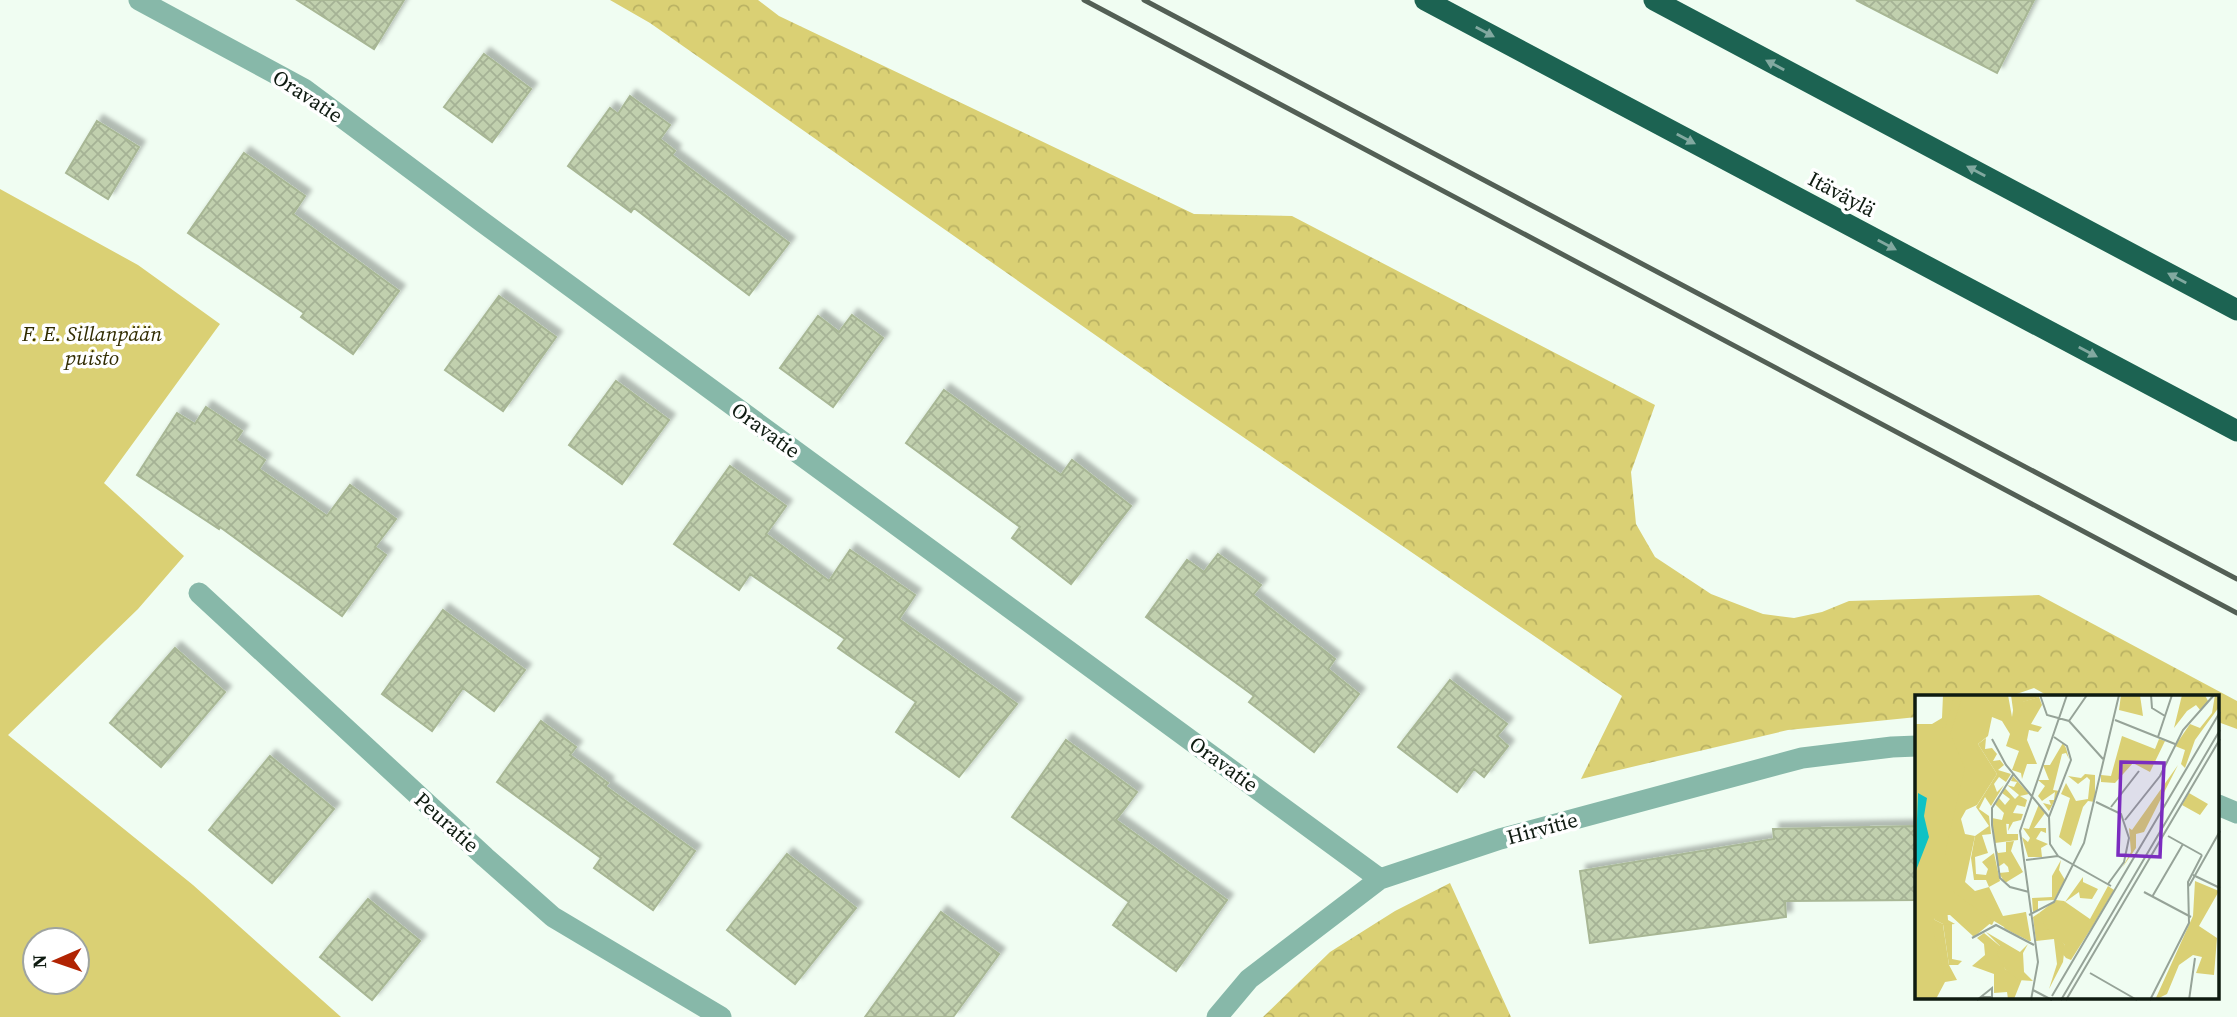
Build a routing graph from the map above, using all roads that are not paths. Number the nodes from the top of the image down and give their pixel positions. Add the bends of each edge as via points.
1 (139, 0) edge
2 (1425, 0) edge
3 (1654, 0) edge
4 (2237, 310) edge
5 (2237, 431) edge
6 (199, 593) dead end
7 (1915, 747) edge
8 (2220, 806) edge
9 (2237, 813) edge
10 (1380, 879) junction
11 (721, 1017) edge
12 (1217, 1017) edge

1 - 10 street, Oravatie via 304,89
2 -> 5 highway, Itäväylä
4 -> 3 highway
6 - 11 street, Peuratie via 553,917
7 - 10 street, Hirvitie via 1802,758 1500,839
8 - 9 street
10 - 12 street, Hirvitie via 1249,979

